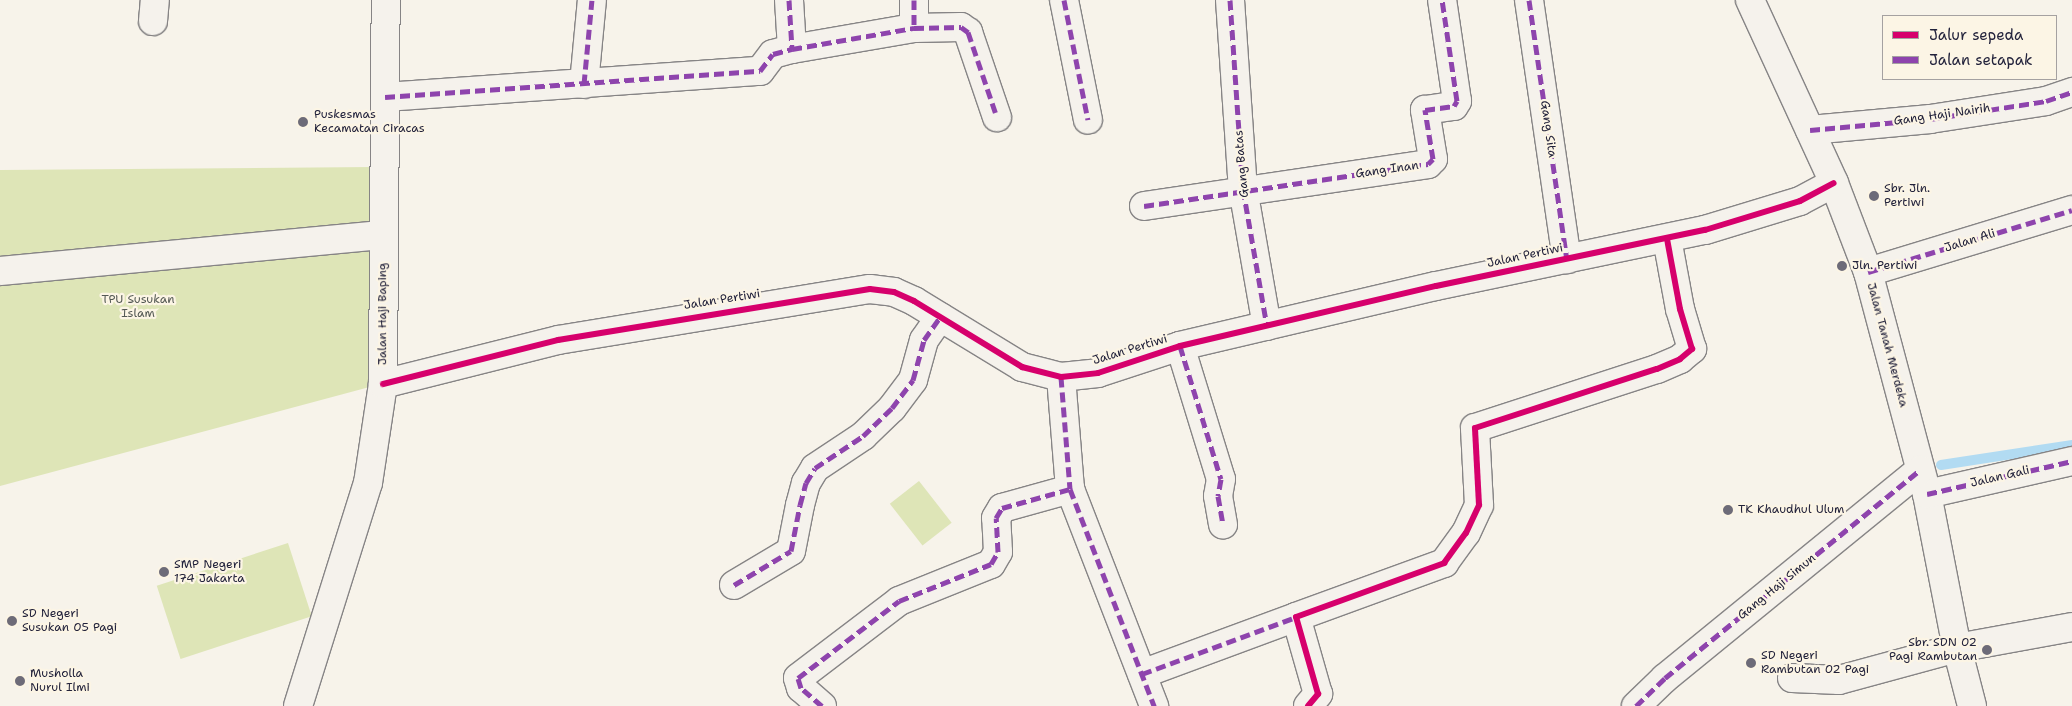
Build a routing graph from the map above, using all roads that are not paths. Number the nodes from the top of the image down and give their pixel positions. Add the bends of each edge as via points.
1 (386, 0) edge
2 (592, 0) edge
3 (789, 0) edge
4 (914, 0) edge
5 (1064, 0) edge
6 (1230, 0) edge
7 (1442, 0) edge
8 (1529, 0) edge
9 (1750, 0) edge
10 (914, 28) junction
11 (792, 49) junction
12 (584, 84) junction
13 (2072, 92) edge
14 (385, 97) junction
15 (997, 117) dead end
16 (1088, 120) dead end
17 (1810, 130) junction
18 (1834, 183) junction
19 (1243, 189) junction
20 (1144, 206) dead end
21 (2072, 210) edge
22 (383, 235) junction
23 (1667, 240) junction
24 (1567, 259) junction
25 (0, 271) edge
26 (1868, 272) junction
27 (940, 317) junction
28 (1266, 326) junction
29 (1180, 346) junction
30 (1062, 377) junction
31 (383, 384) junction
32 (2072, 461) edge
33 (1924, 482) junction
34 (1070, 489) junction
35 (1223, 525) dead end
36 (734, 585) dead end
37 (1296, 617) junction
38 (2072, 627) edge
39 (1957, 648) junction
40 (1142, 674) junction
41 (1792, 678) dead end
42 (298, 706) edge
43 (822, 706) edge
44 (1154, 706) edge
45 (1308, 706) edge
46 (1636, 706) edge
47 (1972, 706) edge

1 - 14 street, Jalan Haji Baping
2 - 12 street
3 - 11 street
4 - 10 street
5 - 16 street
6 - 19 street, Gang Batas
7 - 19 street, Gang Inan via 1457,101 1454,106 1425,110 1432,161
8 - 24 street, Gang Sita
9 - 17 street, Jalan Tanah Merdeka
10 - 11 street
10 - 15 street via 966,29
11 - 12 street via 774,54 760,72
12 - 14 street
13 - 17 street, Gang Haji Nairih via 2046,101 1930,119
14 - 22 street, Jalan Haji Baping
17 - 18 street, Jalan Tanah Merdeka
18 - 23 street, Jalan Pertiwi via 1777,209
18 - 26 street, Jalan Tanah Merdeka
19 - 20 street
19 - 28 street, Gang Batas
21 - 26 street, Jalan Ali
22 - 25 street
22 - 31 street, Jalan Haji Baping
23 - 24 street, Jalan Pertiwi
23 - 37 street via 1680,310 1692,349 1680,360 1657,369 1475,428 1479,505 1466,533 1444,563
24 - 28 street, Jalan Pertiwi
26 - 33 street, Jalan Tanah Merdeka
27 - 30 street, Jalan Pertiwi via 1022,367
27 - 31 street, Jalan Pertiwi via 894,292 841,292 558,340
27 - 36 street via 924,340 913,380 892,408 863,436 816,468 802,498 791,551
28 - 29 street, Jalan Pertiwi
29 - 30 street, Jalan Pertiwi via 1098,373
29 - 35 street via 1222,479 1218,496
30 - 34 street
31 - 42 street, Jalan Haji Baping via 368,483
32 - 33 street, Jalan Gali
33 - 39 street, Jalan Tanah Merdeka
33 - 46 street, Gang Haji Simun via 1665,678
34 - 40 street
34 - 43 street via 1002,508 996,518 998,552 991,564 899,601 798,678 801,688
37 - 40 street
37 - 45 street via 1318,694
38 - 39 street
39 - 41 street via 1839,680
39 - 47 street, Jalan Tanah Merdeka
40 - 44 street

